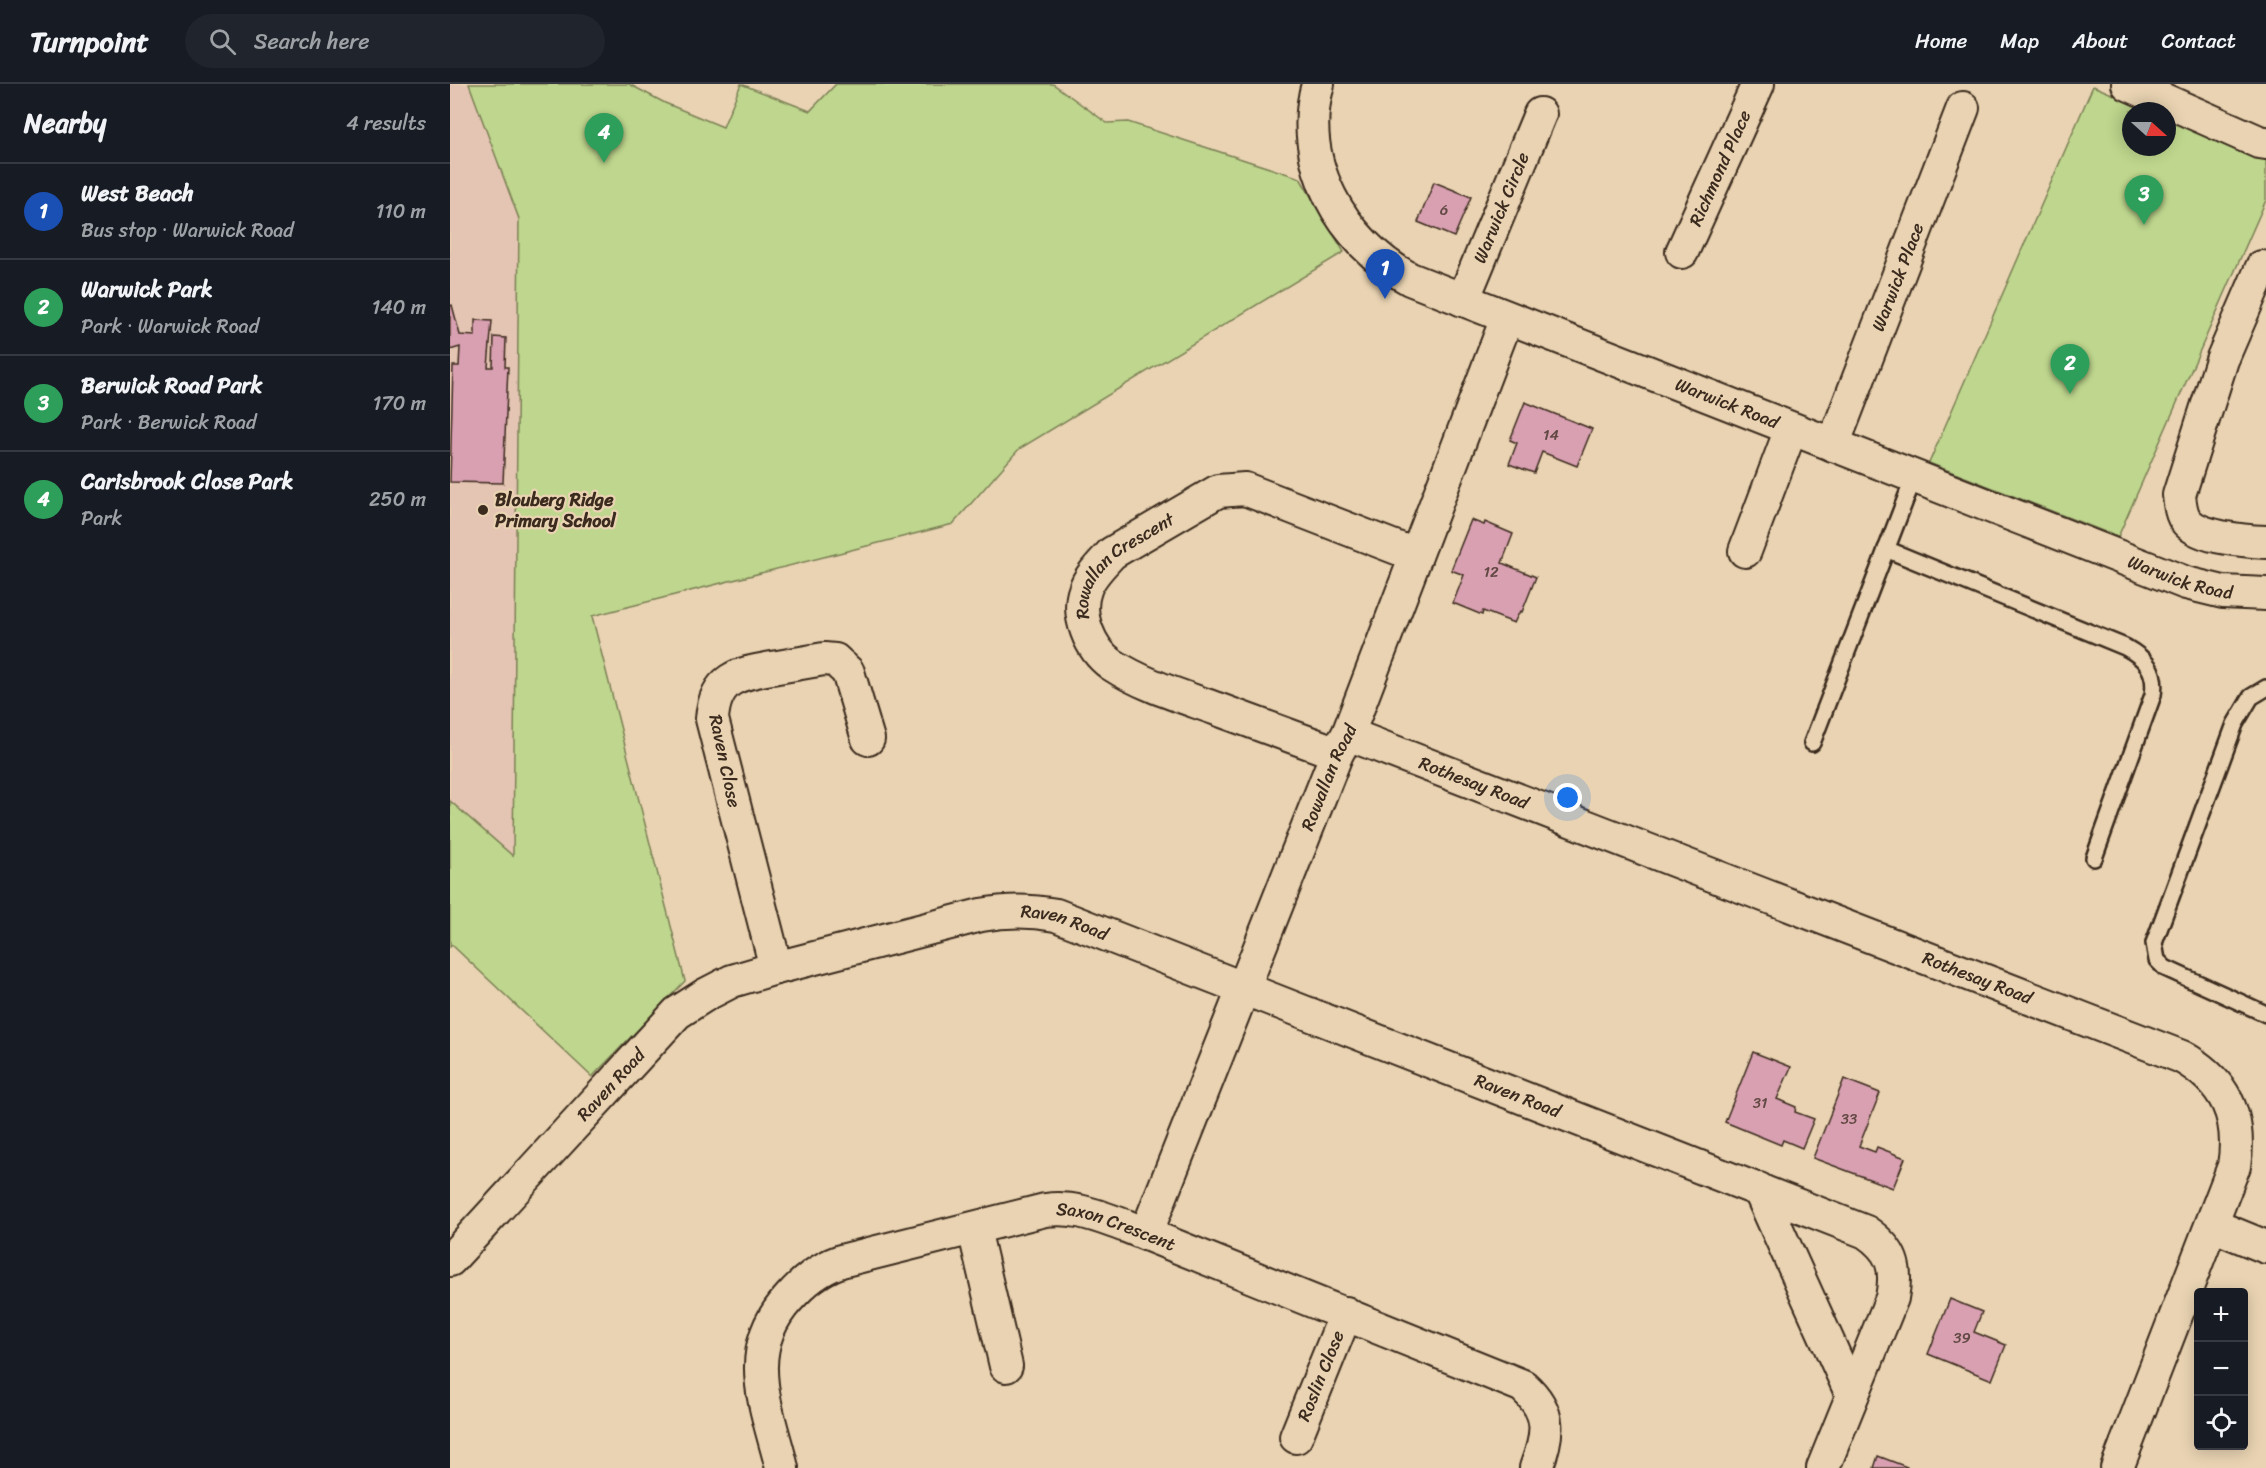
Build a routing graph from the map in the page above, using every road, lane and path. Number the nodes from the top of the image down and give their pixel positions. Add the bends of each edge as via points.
1 (1318, 84) edge
2 (1758, 84) edge
3 (2128, 84) edge
4 (1963, 108) dead end
5 (1540, 114) dead end
6 (2266, 143) edge
7 (1682, 252) dead end
8 (2262, 267) dead end
9 (1463, 300) junction
10 (1507, 318) junction
11 (1791, 429) junction
12 (1833, 446) junction
13 (1914, 477) junction
14 (2266, 542) edge
15 (1886, 549) junction
16 (1745, 551) dead end
17 (1415, 555) junction
18 (2266, 594) edge
19 (2266, 688) edge
20 (868, 739) dead end
21 (1812, 743) dead end
22 (1342, 744) junction
23 (2094, 858) dead end
24 (776, 968) junction
25 (1244, 989) junction
26 (2266, 1014) edge
27 (1758, 1189) junction
28 (2212, 1225) junction
29 (974, 1229) junction
30 (1146, 1234) junction
31 (2266, 1246) edge
32 (450, 1260) edge
33 (1346, 1313) junction
34 (1006, 1366) dead end
35 (1852, 1395) junction
36 (1296, 1437) dead end
37 (782, 1468) edge
38 (1536, 1468) edge
39 (1823, 1468) edge
40 (2117, 1468) edge

1 - 9 street, Warwick Road via 1314,144 1325,186 1343,221 1358,240 1396,272
2 - 7 street, Richmond Place
3 - 6 street
4 - 12 street, Warwick Place
5 - 9 street, Warwick Circle
8 - 14 street via 2222,360 2179,495 2183,516 2194,528 2245,541
9 - 10 street, Warwick Road
10 - 11 street, Warwick Road
10 - 17 street, Rowallan Road
11 - 12 street, Warwick Road
11 - 16 street
12 - 13 street, Warwick Road
13 - 15 lane
13 - 18 street, Warwick Road via 2186,583 2223,592
15 - 21 lane
15 - 23 lane via 2125,647 2145,661 2152,674 2153,695
17 - 22 street, Rowallan Road
17 - 22 street, Rowallan Crescent via 1245,489 1227,488 1203,498 1112,553 1085,590 1085,627 1109,662 1144,682
19 - 26 lane via 2251,698 2235,724 2154,943 2157,960 2165,968
20 - 24 street, Raven Close via 848,672 835,660 745,672 722,686 717,695 712,719
22 - 25 street, Rowallan Road
22 - 28 street, Rothesay Road via 2190,1062 2222,1091 2236,1126 2234,1166
24 - 25 street, Raven Road via 981,915 1020,910 1056,915
24 - 32 street, Raven Road via 732,981 677,1013
25 - 27 street, Raven Road
25 - 30 street, Rowallan Road
27 - 35 street
27 - 35 street, Raven Road via 1866,1232 1884,1246 1891,1258 1892,1298
28 - 31 street
28 - 40 street, Rothesay Road
29 - 30 street, Saxon Crescent via 1059,1208 1085,1211
29 - 34 street
29 - 37 street, Saxon Crescent via 831,1264 803,1282 782,1306 766,1329 760,1366 761,1385
30 - 33 street, Saxon Crescent
33 - 36 street, Roslin Close
33 - 38 street, Saxon Crescent via 1523,1386 1534,1396 1546,1424 1546,1439
35 - 39 street, Raven Road

